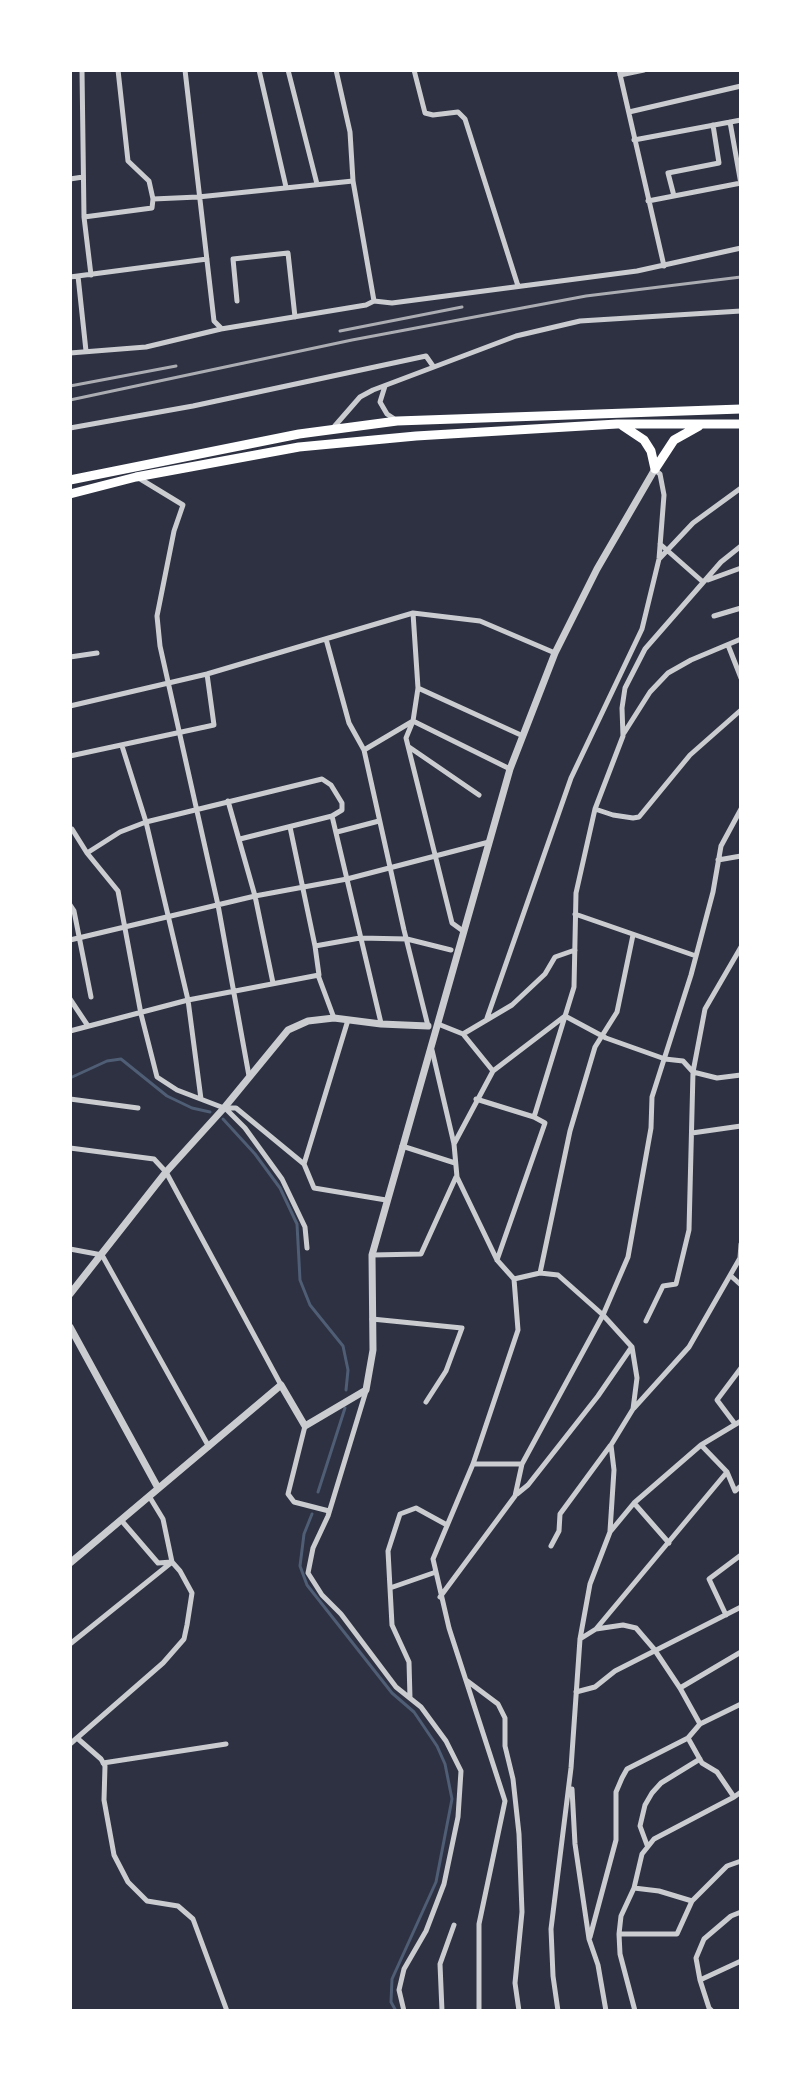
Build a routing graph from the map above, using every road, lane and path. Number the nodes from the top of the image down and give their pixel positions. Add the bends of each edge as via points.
1 (82, 70) edge
2 (118, 70) edge
3 (185, 70) edge
4 (259, 70) edge
5 (288, 70) edge
6 (336, 70) edge
7 (414, 70) edge
8 (644, 70) edge
9 (619, 73) edge
10 (741, 86) edge
11 (629, 112) junction
12 (741, 120) edge
13 (730, 122) junction
14 (713, 125) junction
15 (634, 140) junction
16 (83, 177) junction
17 (70, 179) edge
18 (353, 181) junction
19 (317, 184) junction
20 (741, 184) edge
21 (286, 187) junction
22 (674, 196) junction
23 (198, 197) junction
24 (153, 199) junction
25 (648, 201) junction
26 (84, 217) junction
27 (741, 248) edge
28 (207, 259) junction
29 (664, 266) junction
30 (91, 275) junction
31 (78, 276) junction
32 (70, 277) edge
33 (518, 286) junction
34 (237, 301) dead end
35 (374, 301) junction
36 (741, 311) edge
37 (295, 317) junction
38 (221, 329) junction
39 (86, 351) junction
40 (70, 353) edge
41 (433, 366) junction
42 (385, 386) junction
43 (741, 409) edge
44 (677, 412) junction
45 (397, 421) junction
46 (617, 424) junction
47 (675, 424) junction
48 (741, 424) edge
49 (702, 425) junction
50 (70, 428) edge
51 (332, 429) junction
52 (674, 440) junction
53 (655, 469) junction
54 (136, 477) junction
55 (70, 480) edge
56 (741, 488) edge
57 (70, 494) edge
58 (660, 544) junction
59 (741, 546) edge
60 (667, 551) junction
61 (659, 559) junction
62 (741, 568) edge
63 (703, 582) junction
64 (741, 608) edge
65 (413, 613) junction
66 (714, 616) dead end
67 (642, 629) junction
68 (326, 639) junction
69 (741, 639) edge
70 (728, 645) junction
71 (645, 649) junction
72 (97, 653) dead end
73 (555, 653) junction
74 (70, 657) edge
75 (207, 674) junction
76 (741, 678) edge
77 (168, 681) junction
78 (418, 688) junction
79 (70, 706) edge
80 (741, 710) edge
81 (413, 721) junction
82 (178, 731) junction
83 (523, 736) junction
84 (623, 736) junction
85 (122, 746) junction
86 (409, 746) junction
87 (364, 750) junction
88 (70, 756) edge
89 (510, 769) junction
90 (479, 795) dead end
91 (228, 801) junction
92 (197, 809) junction
93 (595, 809) junction
94 (741, 809) edge
95 (332, 816) junction
96 (379, 821) junction
97 (146, 822) junction
98 (290, 827) junction
99 (70, 830) edge
100 (337, 832) junction
101 (240, 839) junction
102 (489, 842) junction
103 (87, 853) junction
104 (435, 855) junction
105 (741, 856) edge
106 (718, 860) junction
107 (391, 868) junction
108 (347, 879) junction
109 (302, 887) junction
110 (255, 896) junction
111 (70, 905) edge
112 (218, 905) junction
113 (575, 914) junction
114 (169, 918) junction
115 (124, 928) junction
116 (463, 931) junction
117 (633, 935) junction
118 (360, 938) junction
119 (81, 939) junction
120 (407, 939) junction
121 (70, 940) edge
122 (315, 946) junction
123 (741, 947) edge
124 (451, 950) dead end
125 (575, 950) junction
126 (696, 956) junction
127 (319, 975) junction
128 (273, 983) junction
129 (234, 990) junction
130 (91, 997) dead end
131 (70, 999) edge
132 (188, 1000) junction
133 (141, 1014) junction
134 (565, 1016) junction
135 (334, 1018) junction
136 (487, 1018) junction
137 (348, 1020) junction
138 (437, 1023) junction
139 (381, 1024) junction
140 (88, 1026) junction
141 (428, 1026) joint
142 (70, 1031) edge
143 (463, 1034) junction
144 (604, 1037) junction
145 (431, 1046) junction
146 (665, 1059) junction
147 (493, 1071) junction
148 (693, 1072) junction
149 (741, 1075) edge
150 (250, 1076) junction
151 (70, 1099) edge
152 (201, 1099) junction
153 (476, 1099) junction
154 (138, 1108) dead end
155 (224, 1108) junction
156 (534, 1117) junction
157 (741, 1126) edge
158 (692, 1133) junction
159 (454, 1144) junction
160 (402, 1146) junction
161 (70, 1148) edge
162 (455, 1163) junction
163 (304, 1164) junction
164 (166, 1172) junction
165 (457, 1177) junction
166 (386, 1200) junction
167 (741, 1244) edge
168 (307, 1248) dead end
169 (70, 1249) edge
170 (102, 1255) junction
171 (372, 1255) junction
172 (497, 1260) junction
173 (540, 1273) junction
174 (731, 1276) junction
175 (514, 1279) junction
176 (741, 1285) edge
177 (70, 1294) edge
178 (603, 1315) junction
179 (372, 1319) junction
180 (646, 1321) dead end
181 (70, 1327) edge
182 (632, 1347) junction
183 (741, 1368) edge
184 (281, 1385) junction
185 (366, 1390) junction
186 (426, 1402) dead end
187 (633, 1409) junction
188 (738, 1422) edge
189 (305, 1426) junction
190 (611, 1445) junction
191 (701, 1445) junction
192 (210, 1447) junction
193 (473, 1464) junction
194 (522, 1464) junction
195 (727, 1472) junction
196 (741, 1486) edge
197 (158, 1488) junction
198 (149, 1496) junction
199 (515, 1496) junction
200 (634, 1503) junction
201 (329, 1511) junction
202 (121, 1520) junction
203 (447, 1525) junction
204 (610, 1532) junction
205 (669, 1543) junction
206 (551, 1546) dead end
207 (741, 1555) edge
208 (172, 1562) junction
209 (70, 1563) edge
210 (436, 1572) junction
211 (390, 1588) junction
212 (440, 1597) junction
213 (741, 1607) edge
214 (726, 1615) junction
215 (596, 1629) junction
216 (580, 1639) junction
217 (70, 1644) edge
218 (654, 1649) junction
219 (741, 1652) edge
220 (465, 1680) junction
221 (680, 1688) junction
222 (576, 1692) junction
223 (410, 1698) junction
224 (741, 1704) edge
225 (700, 1724) junction
226 (77, 1738) junction
227 (688, 1738) junction
228 (70, 1744) edge
229 (226, 1744) dead end
230 (700, 1759) junction
231 (103, 1763) junction
232 (571, 1768) junction
233 (741, 1792) edge
234 (734, 1797) junction
235 (647, 1845) junction
236 (741, 1861) edge
237 (634, 1888) junction
238 (692, 1901) junction
239 (741, 1912) edge
240 (454, 1925) dead end
241 (619, 1934) junction
242 (589, 1939) junction
243 (741, 1961) edge
244 (700, 1980) junction
245 (227, 2011) edge
246 (404, 2011) edge
247 (442, 2011) edge
248 (479, 2011) edge
249 (519, 2011) edge
250 (558, 2011) edge
251 (606, 2011) edge
252 (635, 2011) edge
253 (712, 2011) edge

1 - 16 street
2 - 24 street via 128,161 149,181
3 - 23 street
4 - 21 street
5 - 19 street
6 - 18 street via 350,132
7 - 33 street via 425,113 458,112 465,119
8 - 9 street
9 - 11 street
10 - 11 street
11 - 15 street
12 - 13 street
13 - 14 street
13 - 20 street
14 - 15 street
14 - 22 street via 719,163 668,173
15 - 25 street
16 - 17 street
16 - 26 street
18 - 19 street
18 - 35 street
19 - 21 street
20 - 22 street
21 - 23 street
22 - 25 street
23 - 24 street
23 - 28 street
24 - 26 street via 152,208
25 - 29 street
26 - 30 street
27 - 29 street
28 - 30 street
28 - 38 street via 214,321
29 - 33 street
30 - 31 street
31 - 32 street
31 - 39 street
33 - 35 street
34 - 37 street via 233,259 288,253
35 - 37 street
36 - 41 street via 552,326
37 - 38 street
38 - 39 street via 146,347
39 - 40 street
41 - 42 street
41 - 50 street via 426,356
42 - 45 street via 380,402
42 - 51 street via 360,397
43 - 44 highway
44 - 45 highway
44 - 47 highway
45 - 51 highway
46 - 47 highway
46 - 53 highway via 644,440
46 - 54 highway via 299,447
47 - 49 highway
47 - 52 highway
48 - 49 highway
49 - 52 highway
51 - 55 highway
52 - 53 highway
53 - 58 street via 664,495
53 - 73 street
54 - 57 highway
54 - 77 street via 183,505 157,616
56 - 60 street via 712,507
58 - 60 street
58 - 61 street
59 - 63 street
60 - 61 street
60 - 63 street
61 - 67 street
62 - 63 street
63 - 71 street
64 - 66 street
65 - 68 street
65 - 73 street via 480,621
65 - 78 street
67 - 71 street
67 - 136 street via 571,778
68 - 75 street
68 - 87 street via 349,723
69 - 70 street
70 - 76 street
70 - 84 street via 668,673
71 - 84 street via 625,688
72 - 74 street
73 - 83 street
75 - 77 street
75 - 82 street via 214,725
77 - 79 street
77 - 82 street
78 - 81 street
78 - 83 street
80 - 93 street via 683,762 639,817
81 - 86 street via 406,738
81 - 87 street
81 - 89 street
82 - 85 street
82 - 92 street
83 - 89 street
84 - 93 street
85 - 88 street
85 - 97 street
86 - 90 street
86 - 104 street
87 - 96 street
89 - 102 street
91 - 92 street
91 - 95 street via 322,779 342,803 342,810
91 - 101 street
92 - 97 street
92 - 112 street
93 - 113 street
94 - 106 street
95 - 98 street
95 - 100 street
96 - 100 street
96 - 107 street
97 - 103 street
97 - 114 street
98 - 101 street
98 - 109 street
99 - 103 street
100 - 108 street
101 - 110 street
102 - 104 street
102 - 116 street
103 - 115 street via 118,891
104 - 107 street
104 - 116 street via 452,923
105 - 106 street
106 - 126 street
107 - 108 street
107 - 120 street
108 - 109 street
108 - 118 street
109 - 110 street
109 - 122 street
110 - 112 street
110 - 128 street
111 - 119 street
112 - 114 street
112 - 129 street
113 - 117 street
113 - 125 street
114 - 115 street
114 - 132 street
115 - 119 street
115 - 133 street
116 - 138 street
117 - 126 street
117 - 144 street via 617,1012
118 - 120 street
118 - 122 street
118 - 139 street
119 - 121 street
119 - 130 street
120 - 124 street
120 - 141 street
122 - 127 street
123 - 148 street via 705,1009
125 - 134 street via 574,987
125 - 136 street via 555,957 512,1005
126 - 146 street
127 - 128 street
127 - 129 street
127 - 135 street
128 - 129 street
129 - 132 street
129 - 150 street
131 - 140 street
132 - 133 street
132 - 152 street
133 - 140 street
133 - 152 street via 157,1077
134 - 144 street
134 - 147 street
134 - 156 street
135 - 137 street
135 - 150 street via 288,1030
136 - 143 street
137 - 139 street
137 - 163 street
138 - 143 street
138 - 145 street
139 - 141 street
140 - 142 street
143 - 147 street
144 - 146 street
144 - 173 street via 595,1047 570,1131
145 - 159 street
145 - 160 street
146 - 148 street via 683,1061
146 - 178 street via 652,1097 628,1257
147 - 153 street
148 - 149 street via 717,1078
148 - 158 street
150 - 155 street
151 - 154 street
152 - 155 street
153 - 156 street
153 - 159 street
155 - 163 street via 236,1108
155 - 164 street
155 - 168 street via 282,1179 305,1227
156 - 172 street via 545,1123
157 - 158 street
158 - 180 street via 689,1230 676,1284 663,1286
159 - 162 street
160 - 162 street
160 - 166 street
161 - 164 street via 154,1159
162 - 165 street
163 - 166 street via 314,1188
164 - 170 street
164 - 184 street
165 - 171 street via 421,1254
165 - 172 street
166 - 171 street
167 - 174 street
169 - 170 street
170 - 177 street
170 - 192 street
171 - 179 street
172 - 175 street
173 - 175 street
173 - 178 street via 558,1275
174 - 176 street
174 - 187 street via 689,1347
175 - 193 street via 518,1330
178 - 182 street
178 - 194 street
179 - 185 street
179 - 186 street via 462,1328 446,1371
181 - 197 street
182 - 187 street via 637,1378
182 - 199 street
183 - 188 street via 717,1400
184 - 189 street
184 - 192 street
185 - 189 street
185 - 201 street
187 - 190 street
188 - 191 street
189 - 201 street via 288,1494 294,1502
190 - 204 street
190 - 206 street via 560,1514
191 - 195 street
191 - 200 street
192 - 197 street
193 - 194 street
193 - 203 street
194 - 199 street
195 - 196 street via 735,1491
195 - 205 street
197 - 198 street
198 - 202 street
198 - 208 street via 163,1519
199 - 212 street
200 - 204 street
200 - 205 street
201 - 223 street via 308,1573
202 - 208 street via 158,1563
202 - 209 street
203 - 210 street via 433,1559
203 - 211 street via 416,1508 400,1514 388,1551
204 - 216 street via 590,1584
205 - 215 street
207 - 214 street via 709,1579
208 - 217 street
208 - 226 street via 192,1593 184,1639
210 - 211 street
210 - 212 street
211 - 223 street via 392,1625 409,1662
212 - 220 street
213 - 214 street
214 - 218 street
215 - 216 street
215 - 218 street via 636,1628
216 - 222 street
218 - 221 street
218 - 222 street via 595,1687
219 - 221 street
220 - 248 street via 505,1801 479,1924
220 - 249 street via 498,1704 505,1718 519,1834
221 - 225 street
222 - 232 street
223 - 246 street via 446,1741 461,1771 444,1884 399,1990
224 - 225 street
225 - 227 street
226 - 228 street
226 - 231 street
227 - 230 street
227 - 242 street via 627,1769 622,1778 615,1801 616,1840
229 - 231 street
230 - 234 street via 717,1772
230 - 235 street via 652,1793 640,1826
231 - 245 street via 114,1855 128,1882 147,1901 178,1906 193,1919
232 - 242 street
232 - 250 street via 551,1929
233 - 234 street
234 - 235 street
235 - 237 street
236 - 238 street via 727,1866
237 - 238 street
237 - 241 street
238 - 241 street via 677,1934
239 - 244 street via 704,1939 696,1958
240 - 247 street via 440,1964
241 - 252 street
242 - 251 street
243 - 244 street
244 - 253 street

